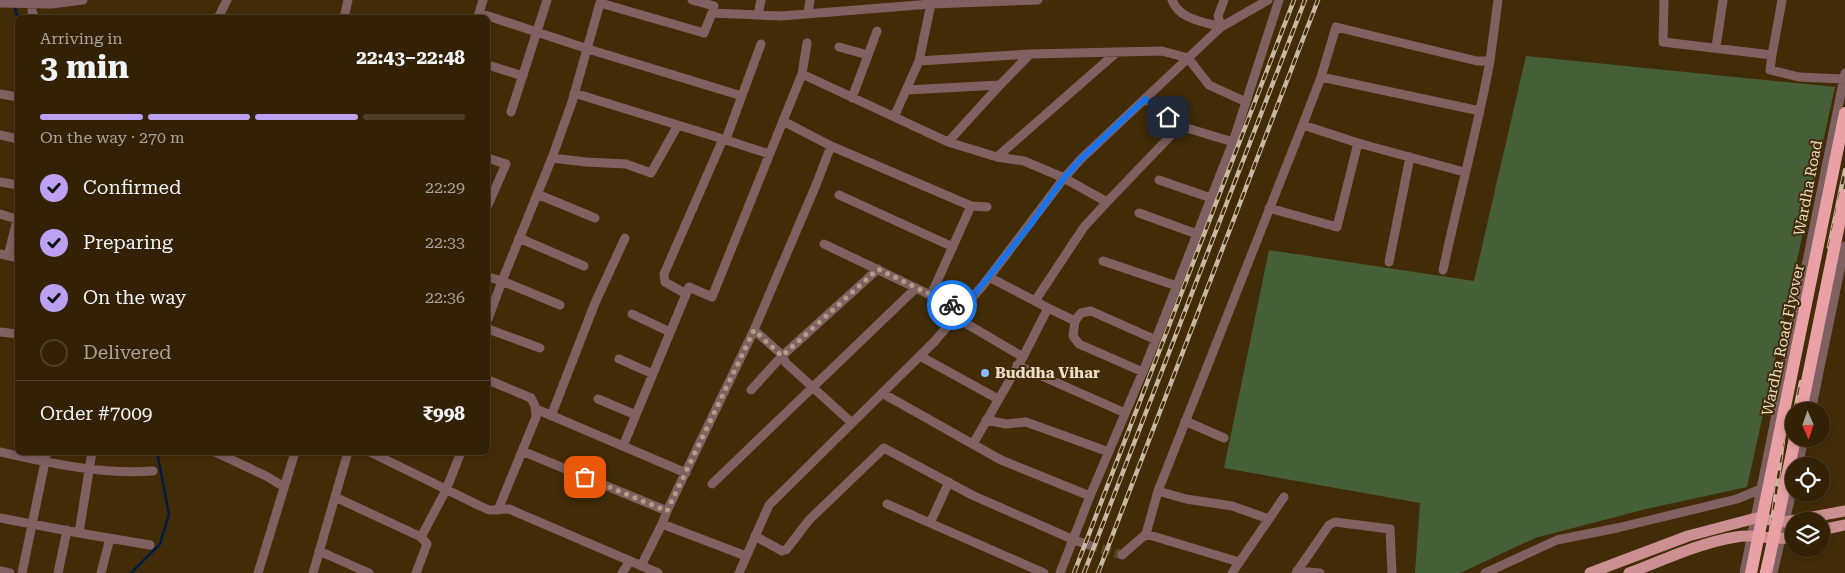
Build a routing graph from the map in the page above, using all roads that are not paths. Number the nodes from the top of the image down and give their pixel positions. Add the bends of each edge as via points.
1 (83, 0) edge
2 (227, 0) edge
3 (348, 0) edge
4 (483, 0) edge
5 (547, 0) edge
6 (692, 0) edge
7 (761, 0) edge
8 (810, 0) edge
9 (854, 0) edge
10 (1038, 0) edge
11 (1172, 0) edge
12 (1224, 0) edge
13 (1268, 0) edge
14 (1279, 0) edge
15 (1498, 0) edge
16 (1664, 0) edge
17 (1723, 0) edge
18 (1782, 0) edge
19 (601, 1) edge
20 (1013, 1) edge
21 (963, 2) edge
22 (0, 3) edge
23 (32, 3) junction
24 (931, 4) junction
25 (714, 7) edge
26 (852, 11) junction
27 (808, 14) junction
28 (34, 15) edge
29 (220, 15) edge
30 (345, 15) edge
31 (479, 15) edge
32 (758, 15) junction
33 (490, 18) edge
34 (1221, 26) junction
35 (877, 31) dead end
36 (536, 32) junction
37 (807, 43) dead end
38 (761, 44) dead end
39 (839, 47) dead end
40 (1716, 48) junction
41 (588, 49) junction
42 (1117, 52) junction
43 (1030, 54) junction
44 (868, 55) junction
45 (1772, 55) junction
46 (1188, 58) junction
47 (919, 61) junction
48 (1490, 62) junction
49 (490, 66) edge
50 (802, 74) junction
51 (523, 76) junction
52 (1844, 76) edge
53 (1321, 77) junction
54 (1000, 85) junction
55 (907, 90) junction
56 (574, 93) junction
57 (0, 94) edge
58 (742, 96) junction
59 (15, 97) edge
60 (852, 98) junction
61 (1145, 99) junction
62 (1246, 102) junction
63 (1480, 111) junction
64 (511, 112) dead end
65 (1845, 113) edge
66 (894, 117) junction
67 (783, 121) junction
68 (678, 125) junction
69 (1303, 125) junction
70 (1180, 126) junction
71 (0, 135) edge
72 (15, 138) edge
73 (724, 139) junction
74 (948, 142) junction
75 (1233, 142) junction
76 (1358, 143) junction
77 (831, 146) junction
78 (769, 154) junction
79 (997, 157) junction
80 (1410, 157) junction
81 (552, 158) junction
82 (490, 159) edge
83 (1464, 172) junction
84 (1064, 178) junction
85 (1159, 180) dead end
86 (0, 182) edge
87 (15, 184) edge
88 (537, 194) junction
89 (1845, 195) edge
90 (839, 196) dead end
91 (1211, 198) junction
92 (490, 200) edge
93 (1107, 202) junction
94 (971, 206) junction
95 (987, 207) dead end
96 (1269, 208) junction
97 (1139, 213) dead end
98 (0, 214) edge
99 (15, 217) edge
100 (595, 218) dead end
101 (15, 227) edge
102 (1197, 234) junction
103 (519, 238) junction
104 (625, 238) dead end
105 (824, 244) dead end
106 (1845, 246) edge
107 (953, 247) junction
108 (1809, 249) junction
109 (9, 256) edge
110 (1103, 261) dead end
111 (1389, 262) dead end
112 (1843, 263) edge
113 (584, 266) dead end
114 (878, 269) junction
115 (1443, 270) dead end
116 (990, 277) junction
117 (490, 278) edge
118 (502, 281) junction
119 (1177, 286) junction
120 (916, 288) junction
121 (686, 294) junction
122 (931, 295) junction
123 (1035, 301) junction
124 (560, 305) dead end
125 (1048, 308) junction
126 (490, 314) edge
127 (632, 314) dead end
128 (958, 314) junction
129 (1075, 321) junction
130 (490, 330) edge
131 (754, 330) junction
132 (0, 332) edge
133 (670, 332) junction
134 (15, 334) edge
135 (1156, 340) junction
136 (540, 348) dead end
137 (782, 356) junction
138 (920, 356) junction
139 (619, 359) dead end
140 (1020, 361) junction
141 (1143, 372) junction
142 (653, 374) junction
143 (490, 384) edge
144 (812, 386) junction
145 (751, 390) dead end
146 (882, 393) junction
147 (598, 399) dead end
148 (998, 399) junction
149 (1803, 402) edge
150 (1813, 402) edge
151 (536, 409) junction
152 (1125, 413) junction
153 (636, 415) junction
154 (551, 416) junction
155 (986, 420) junction
156 (1185, 421) junction
157 (852, 423) junction
158 (1224, 438) dead end
159 (973, 444) junction
160 (623, 446) junction
161 (1793, 448) edge
162 (522, 451) junction
163 (0, 452) edge
164 (1109, 452) junction
165 (47, 455) edge
166 (91, 455) edge
167 (221, 455) edge
168 (294, 455) edge
169 (347, 455) edge
170 (376, 455) edge
171 (460, 455) edge
172 (46, 462) junction
173 (88, 468) junction
174 (153, 471) dead end
175 (686, 473) junction
176 (949, 482) junction
177 (712, 484) dead end
178 (284, 487) junction
179 (1761, 489) junction
180 (446, 490) junction
181 (1158, 491) junction
182 (1090, 496) junction
183 (335, 497) junction
184 (1284, 497) dead end
185 (887, 504) dead end
186 (498, 510) junction
187 (667, 511) junction
188 (1845, 511) edge
189 (1830, 514) edge
190 (0, 518) edge
191 (1756, 518) junction
192 (1269, 519) junction
193 (1785, 522) joint
194 (930, 523) junction
195 (33, 524) junction
196 (662, 524) junction
197 (1845, 525) edge
198 (1830, 528) edge
199 (67, 530) junction
200 (80, 532) junction
201 (1146, 534) junction
202 (755, 536) junction
203 (421, 537) junction
204 (1751, 537) junction
205 (110, 538) junction
206 (1785, 539) edge
207 (1074, 540) junction
208 (1780, 540) junction
209 (150, 544) dead end
210 (1089, 545) tunnel mouth
211 (319, 551) junction
212 (1122, 555) dead end
213 (746, 556) junction
214 (630, 561) junction
215 (1239, 562) junction
216 (641, 566) junction
217 (0, 571) edge
218 (1297, 572) edge
219 (10, 573) edge
220 (22, 573) edge
221 (58, 573) edge
222 (101, 573) edge
223 (258, 573) edge
224 (313, 573) edge
225 (369, 573) edge
226 (416, 573) edge
227 (622, 573) edge
228 (658, 573) edge
229 (739, 573) edge
230 (1044, 573) edge
231 (1060, 573) edge
232 (1232, 573) edge
233 (1320, 573) edge
234 (1392, 573) edge
235 (1485, 573) edge
236 (1590, 573) edge
237 (1629, 573) edge
238 (1744, 573) edge
239 (1751, 573) edge
240 (1766, 573) edge
241 (1773, 573) edge

1 - 23 street
2 - 29 street
3 - 30 street
4 - 31 street
5 - 36 street
6 - 25 street
7 - 32 street
8 - 27 street
9 - 26 street
10 - 20 street
11 - 34 street via 1176,10 1188,17
12 - 34 street via 1218,16
13 - 34 street
14 - 62 street
15 - 48 street
16 - 40 street via 1663,42
17 - 40 street
18 - 45 street
19 - 25 street via 704,33
19 - 41 street
20 - 21 street
21 - 24 street
22 - 23 street
23 - 28 street
24 - 26 street
24 - 47 street
25 - 32 street
26 - 27 street
27 - 32 street
33 - 36 street
34 - 46 street
35 - 44 street
36 - 41 street
36 - 51 street
37 - 50 street
38 - 58 street
39 - 44 street
40 - 45 street
41 - 56 street
41 - 58 street
42 - 43 street
42 - 46 street via 1162,50
42 - 79 street
43 - 47 street
43 - 54 street
44 - 60 street
45 - 52 street via 1770,70 1799,77
46 - 61 street
46 - 62 street via 1209,86
47 - 55 street
48 - 53 street via 1336,27
48 - 63 street
49 - 51 street
50 - 60 street
50 - 67 street
51 - 64 street
52 - 108 street, Wardha Road
53 - 63 street
53 - 69 street
54 - 55 street
54 - 74 street
55 - 66 street
56 - 68 street
56 - 81 street
57 - 59 street
58 - 73 street
60 - 66 street
61 - 70 street
61 - 84 street
62 - 75 street
63 - 83 street
65 - 239 highway, Wardha Road Flyover, bridge
66 - 74 street
67 - 77 street
67 - 78 street
68 - 73 street
68 - 81 street via 652,173 626,164
69 - 76 street
69 - 96 street
70 - 75 street
70 - 93 street
71 - 72 street
73 - 78 street
73 - 121 street via 664,274 666,282
74 - 79 street
75 - 91 street
76 - 80 street
76 - 96 street via 1337,227
77 - 94 street
77 - 131 street
78 - 121 street via 712,297 689,287
79 - 84 street via 1024,161
80 - 83 street
80 - 111 street
81 - 88 street
82 - 92 street via 506,164
83 - 115 street
84 - 93 street
84 - 116 street
85 - 91 street
86 - 87 street
88 - 100 street
88 - 103 street
89 - 149 highway, bridge
90 - 107 street
91 - 102 street
93 - 123 street via 1084,227
94 - 95 street
94 - 107 street
96 - 156 street
97 - 102 street
98 - 99 street
101 - 109 street
102 - 119 street
103 - 113 street
103 - 118 street
104 - 154 street via 595,303
105 - 114 street
106 - 112 street
107 - 122 street
108 - 112 street
108 - 179 street, Wardha Road
110 - 119 street
112 - 150 street
114 - 120 street
114 - 137 street
116 - 123 street
116 - 128 street
117 - 118 street
118 - 124 street
118 - 126 street
119 - 135 street
120 - 122 street
120 - 144 street
121 - 133 street
122 - 128 street
123 - 125 street
125 - 129 street
125 - 140 street
127 - 133 street
128 - 138 street
128 - 140 street
129 - 135 street via 1081,313 1091,311
129 - 141 street via 1073,336 1079,344
130 - 136 street
131 - 137 street
131 - 175 street
132 - 134 street
133 - 142 street
135 - 141 street
137 - 144 street
137 - 145 street
138 - 146 street
138 - 148 street
139 - 142 street
140 - 148 street
140 - 152 street
141 - 152 street
142 - 153 street
143 - 151 street via 531,398
144 - 157 street
144 - 177 street
146 - 157 street
146 - 159 street
147 - 153 street
148 - 155 street
151 - 154 street
151 - 162 street via 536,417
152 - 164 street
153 - 160 street
154 - 160 street
155 - 159 street
155 - 164 street via 1006,424 1026,422
156 - 158 street
156 - 181 street
157 - 202 street via 768,505
159 - 182 street via 1001,460
160 - 175 street
161 - 240 highway, bridge
162 - 186 street
162 - 187 street
163 - 172 street
164 - 182 street
165 - 172 street
166 - 173 street
167 - 178 street
168 - 178 street
169 - 183 street
170 - 180 street
171 - 180 street
172 - 173 street
172 - 195 street
173 - 174 street
173 - 200 street
175 - 187 street
176 - 194 street
176 - 202 street via 884,448 809,520 786,550 782,551
176 - 207 street
178 - 223 street
179 - 191 street, Wardha Road
179 - 235 street via 1737,499 1557,540
180 - 186 street via 489,510
180 - 203 street
181 - 192 street via 1232,506
181 - 201 street
182 - 207 street
183 - 203 street
183 - 211 street
184 - 192 street
185 - 194 street
186 - 214 street via 509,509
187 - 196 street
188 - 189 main road
190 - 195 street
191 - 193 main road
191 - 204 street, Wardha Road
191 - 236 main road via 1688,536
192 - 215 street
193 - 208 street
194 - 230 street
195 - 199 street
195 - 220 street
196 - 213 street
196 - 216 street
197 - 198 main road
199 - 200 street
199 - 221 street
200 - 205 street
201 - 212 street
201 - 215 street
202 - 213 street
203 - 226 street via 427,544
204 - 208 main road
204 - 237 main road via 1738,536 1690,550
204 - 238 street, Wardha Road
205 - 209 street
205 - 222 street
206 - 208 main road
207 - 210 street
207 - 231 street
208 - 241 street
211 - 224 street
211 - 225 street
213 - 229 street
214 - 216 street
214 - 227 street
215 - 232 street
216 - 228 street
217 - 219 street
218 - 233 street
218 - 234 street via 1329,525 1335,522 1390,529

